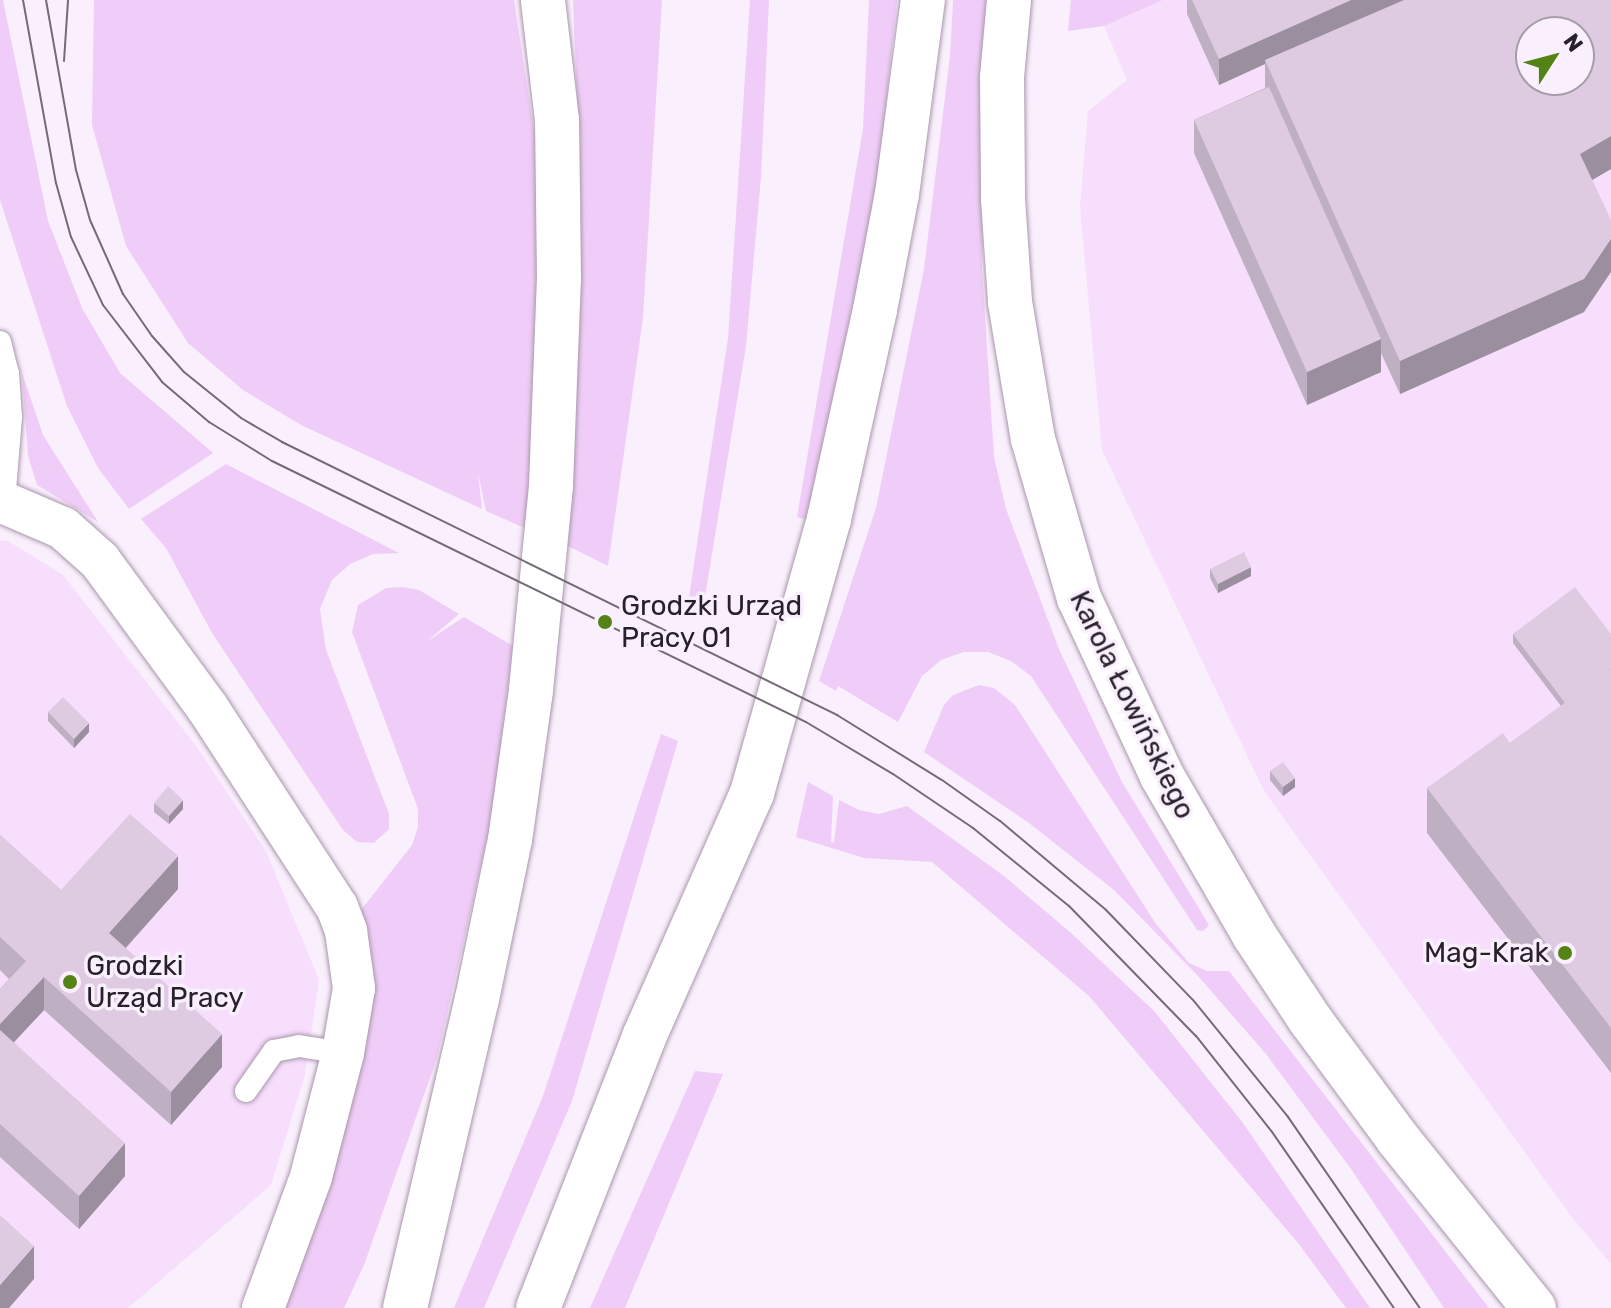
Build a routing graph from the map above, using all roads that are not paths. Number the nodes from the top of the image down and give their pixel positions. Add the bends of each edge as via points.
1 (543, 0) edge
2 (923, 0) edge
3 (1009, 0) edge
4 (0, 342) edge
5 (2, 501) edge
6 (343, 1053) junction
7 (246, 1091) dead end
8 (263, 1308) edge
9 (405, 1308) edge
10 (538, 1308) edge
11 (1534, 1308) edge

1 - 9 main road via 557,120 559,280 551,485 531,690 510,840
2 - 10 main road via 897,194 829,519 752,793 644,1037
3 - 11 main road, Karola Łowińskiego via 1002,77 1010,302 1033,439 1079,598 1162,776 1254,935 1398,1139
4 - 5 lane via 11,417
5 - 6 street via 63,528 100,561 207,707 337,907 354,973
6 - 7 lane via 299,1046 274,1051
6 - 8 street via 311,1177

